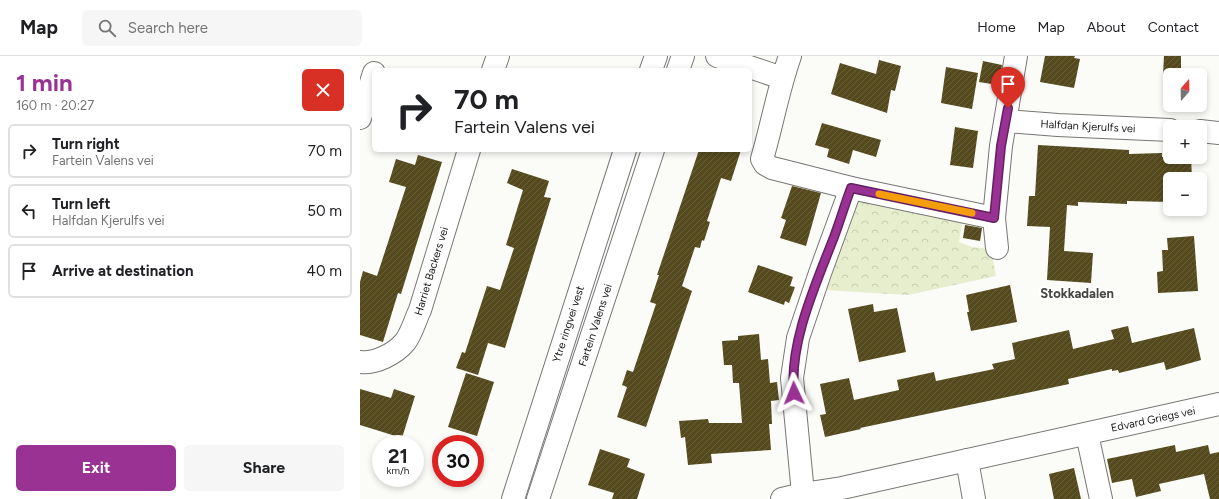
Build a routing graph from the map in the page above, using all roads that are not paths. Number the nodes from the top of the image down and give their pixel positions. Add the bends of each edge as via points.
1 (379, 56) edge
2 (498, 56) edge
3 (656, 56) edge
4 (683, 56) edge
5 (717, 56) edge
6 (790, 56) edge
7 (1016, 56) edge
8 (375, 68) edge
9 (494, 68) edge
10 (652, 68) edge
11 (679, 68) edge
12 (372, 78) edge
13 (782, 78) junction
14 (360, 118) edge
15 (1006, 121) junction
16 (1163, 130) edge
17 (1207, 132) edge
18 (1219, 133) edge
19 (468, 152) edge
20 (624, 152) edge
21 (652, 152) edge
22 (851, 188) junction
23 (994, 218) junction
24 (997, 248) dead end
25 (360, 362) edge
26 (1219, 404) edge
27 (1088, 434) junction
28 (967, 460) junction
29 (803, 494) junction
30 (843, 494) edge
31 (513, 499) edge
32 (538, 499) edge
33 (782, 499) edge
34 (974, 499) edge
35 (1101, 499) edge

1 - 8 street
2 - 9 street
3 - 10 street
4 - 11 street
5 - 13 street
6 - 13 street
7 - 15 street
12 - 14 street
13 - 22 street via 762,159 765,164
15 - 16 street, Halfdan Kjerulfs vei
15 - 23 street
17 - 18 street
19 - 25 street, Harriet Backers vei via 420,310 410,332 404,342 380,360
20 - 31 street, Ytre ringvei vest
21 - 32 street, Fartein Valens vei
22 - 23 street
22 - 29 street via 798,338 792,378
23 - 24 street
26 - 27 street, Edvard Griegs vei
27 - 28 street, Edvard Griegs vei
27 - 35 street
28 - 30 street, Edvard Griegs vei
28 - 34 street
29 - 30 street, Edvard Griegs vei
29 - 33 street, Edvard Griegs vei

